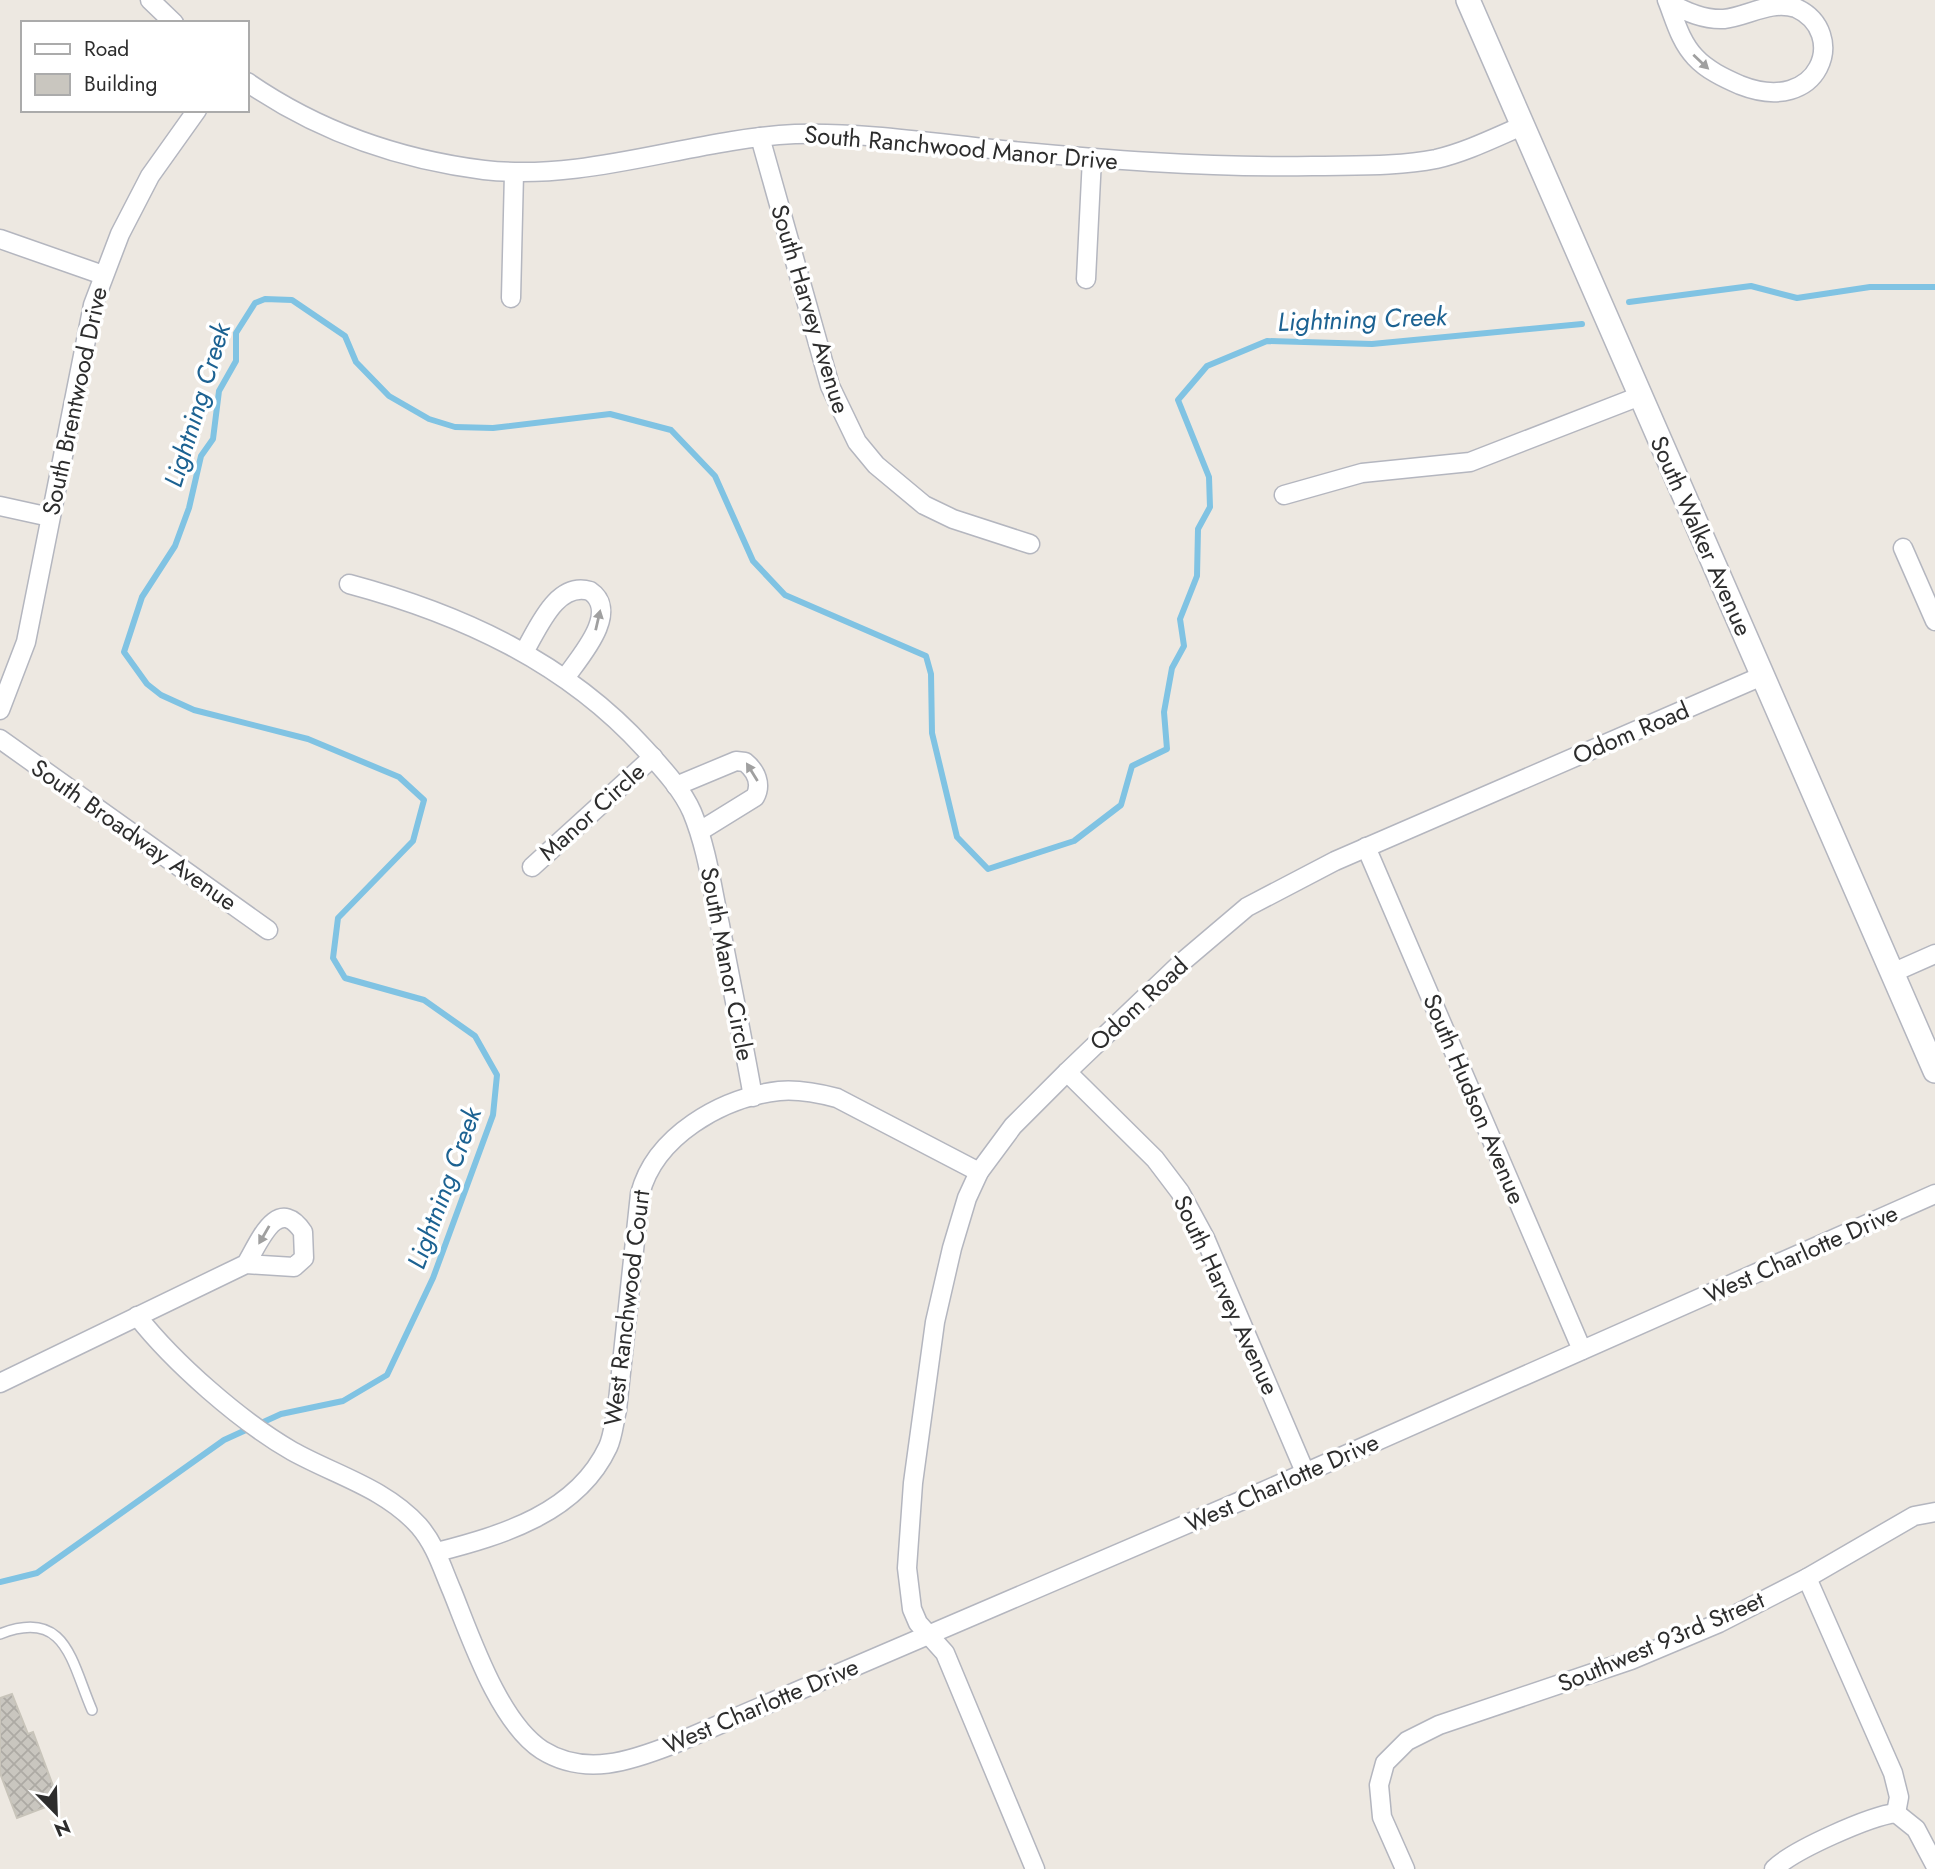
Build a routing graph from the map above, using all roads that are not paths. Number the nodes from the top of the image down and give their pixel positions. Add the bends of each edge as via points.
1 (150, 0) edge
2 (1468, 0) edge
3 (1668, 2) edge
4 (172, 21) edge
5 (248, 83) edge
6 (196, 112) edge
7 (1522, 125) junction
8 (761, 137) junction
9 (1092, 158) junction
10 (513, 173) junction
11 (0, 239) edge
12 (103, 275) junction
13 (1086, 279) dead end
14 (511, 298) dead end
15 (1640, 396) junction
16 (1284, 495) dead end
17 (0, 506) edge
18 (50, 517) junction
19 (1030, 544) dead end
20 (1903, 548) dead end
21 (349, 584) dead end
22 (1935, 621) edge
23 (524, 652) junction
24 (1762, 676) junction
25 (565, 678) junction
26 (0, 710) edge
27 (0, 739) edge
28 (653, 757) junction
29 (676, 786) junction
30 (700, 831) junction
31 (1366, 847) junction
32 (532, 867) dead end
33 (268, 930) dead end
34 (1935, 954) edge
35 (1892, 973) junction
36 (1935, 1071) edge
37 (1067, 1072) junction
38 (753, 1097) junction
39 (979, 1172) junction
40 (1935, 1194) edge
41 (246, 1264) dead end
42 (137, 1316) junction
43 (1582, 1350) junction
44 (0, 1383) edge
45 (1305, 1472) junction
46 (1935, 1512) edge
47 (437, 1552) junction
48 (1807, 1578) junction
49 (0, 1634) edge
50 (930, 1634) junction
51 (92, 1710) dead end
52 (1896, 1813) junction
53 (1935, 1866) edge
54 (1035, 1869) edge
55 (1405, 1869) edge
56 (1774, 1869) edge

1 - 4 street
2 - 7 main road, South Walker Avenue
3 -> 3 street via 1695,57 1711,71 1749,88 1775,94 1797,89 1812,78 1822,59 1816,27 1794,6 1774,4 1714,19
5 - 10 street, South Ranchwood Manor Drive via 296,114 372,145 434,162
6 - 12 street, South Brentwood Drive via 150,176
7 - 9 street, South Ranchwood Manor Drive via 1464,151 1411,163 1233,168
7 - 15 main road, South Walker Avenue
8 - 9 street, South Ranchwood Manor Drive via 868,137
8 - 10 street, South Ranchwood Manor Drive via 589,167
8 - 19 street, South Harvey Avenue via 830,386 857,442 902,490 924,505
9 - 13 street
10 - 14 street
11 - 12 street
12 - 18 street, South Brentwood Drive
15 - 16 street via 1470,462 1362,473
15 - 24 main road, South Walker Avenue
17 - 18 street
18 - 26 street, South Brentwood Drive via 26,642
20 - 22 street
21 - 23 street, South Manor Circle via 424,605
23 - 25 street, South Manor Circle
25 -> 23 street via 601,618 600,602 590,591 574,591 556,600
24 - 31 street, Odom Road
24 - 35 main road, South Walker Avenue
25 - 28 street, South Manor Circle
27 - 33 street, South Broadway Avenue
28 - 29 street, South Manor Circle
28 - 32 street, Manor Circle
29 - 30 street, South Manor Circle
30 -> 29 street via 755,797 757,776 745,762 736,761
30 - 38 street, South Manor Circle
31 - 37 street, Odom Road via 1285,884 1233,917
31 - 43 street, South Hudson Avenue
34 - 35 street
35 - 36 main road, South Walker Avenue
37 - 39 street, Odom Road via 1013,1126
37 - 45 street, South Harvey Avenue via 1155,1159 1180,1192 1205,1238
38 - 39 street, West Ranchwood Court via 796,1090 837,1098
38 - 47 street, West Ranchwood Court via 710,1114 677,1136 645,1176 636,1217 617,1410 609,1445 593,1474 564,1501 532,1520
39 - 50 street, Odom Road via 952,1248 935,1322 907,1536 912,1609
40 - 43 street, West Charlotte Drive
41 - 42 street
42 - 44 street
42 - 47 street via 238,1413 295,1452 380,1494 416,1523
43 - 45 street, West Charlotte Drive
45 - 50 street, West Charlotte Drive
46 - 48 street, Southwest 93rd Street via 1914,1516
47 - 50 street, West Charlotte Drive via 501,1700 532,1743 562,1760 583,1764 625,1762
48 - 52 street via 1893,1773 1899,1797
48 - 55 street, Southwest 93rd Street via 1719,1623 1631,1660 1425,1731 1399,1747 1385,1763 1380,1807
49 - 51 lane via 22,1625 48,1628 64,1645
50 - 54 street, Odom Road via 945,1653
52 - 53 street via 1916,1829
52 - 56 street via 1801,1850

